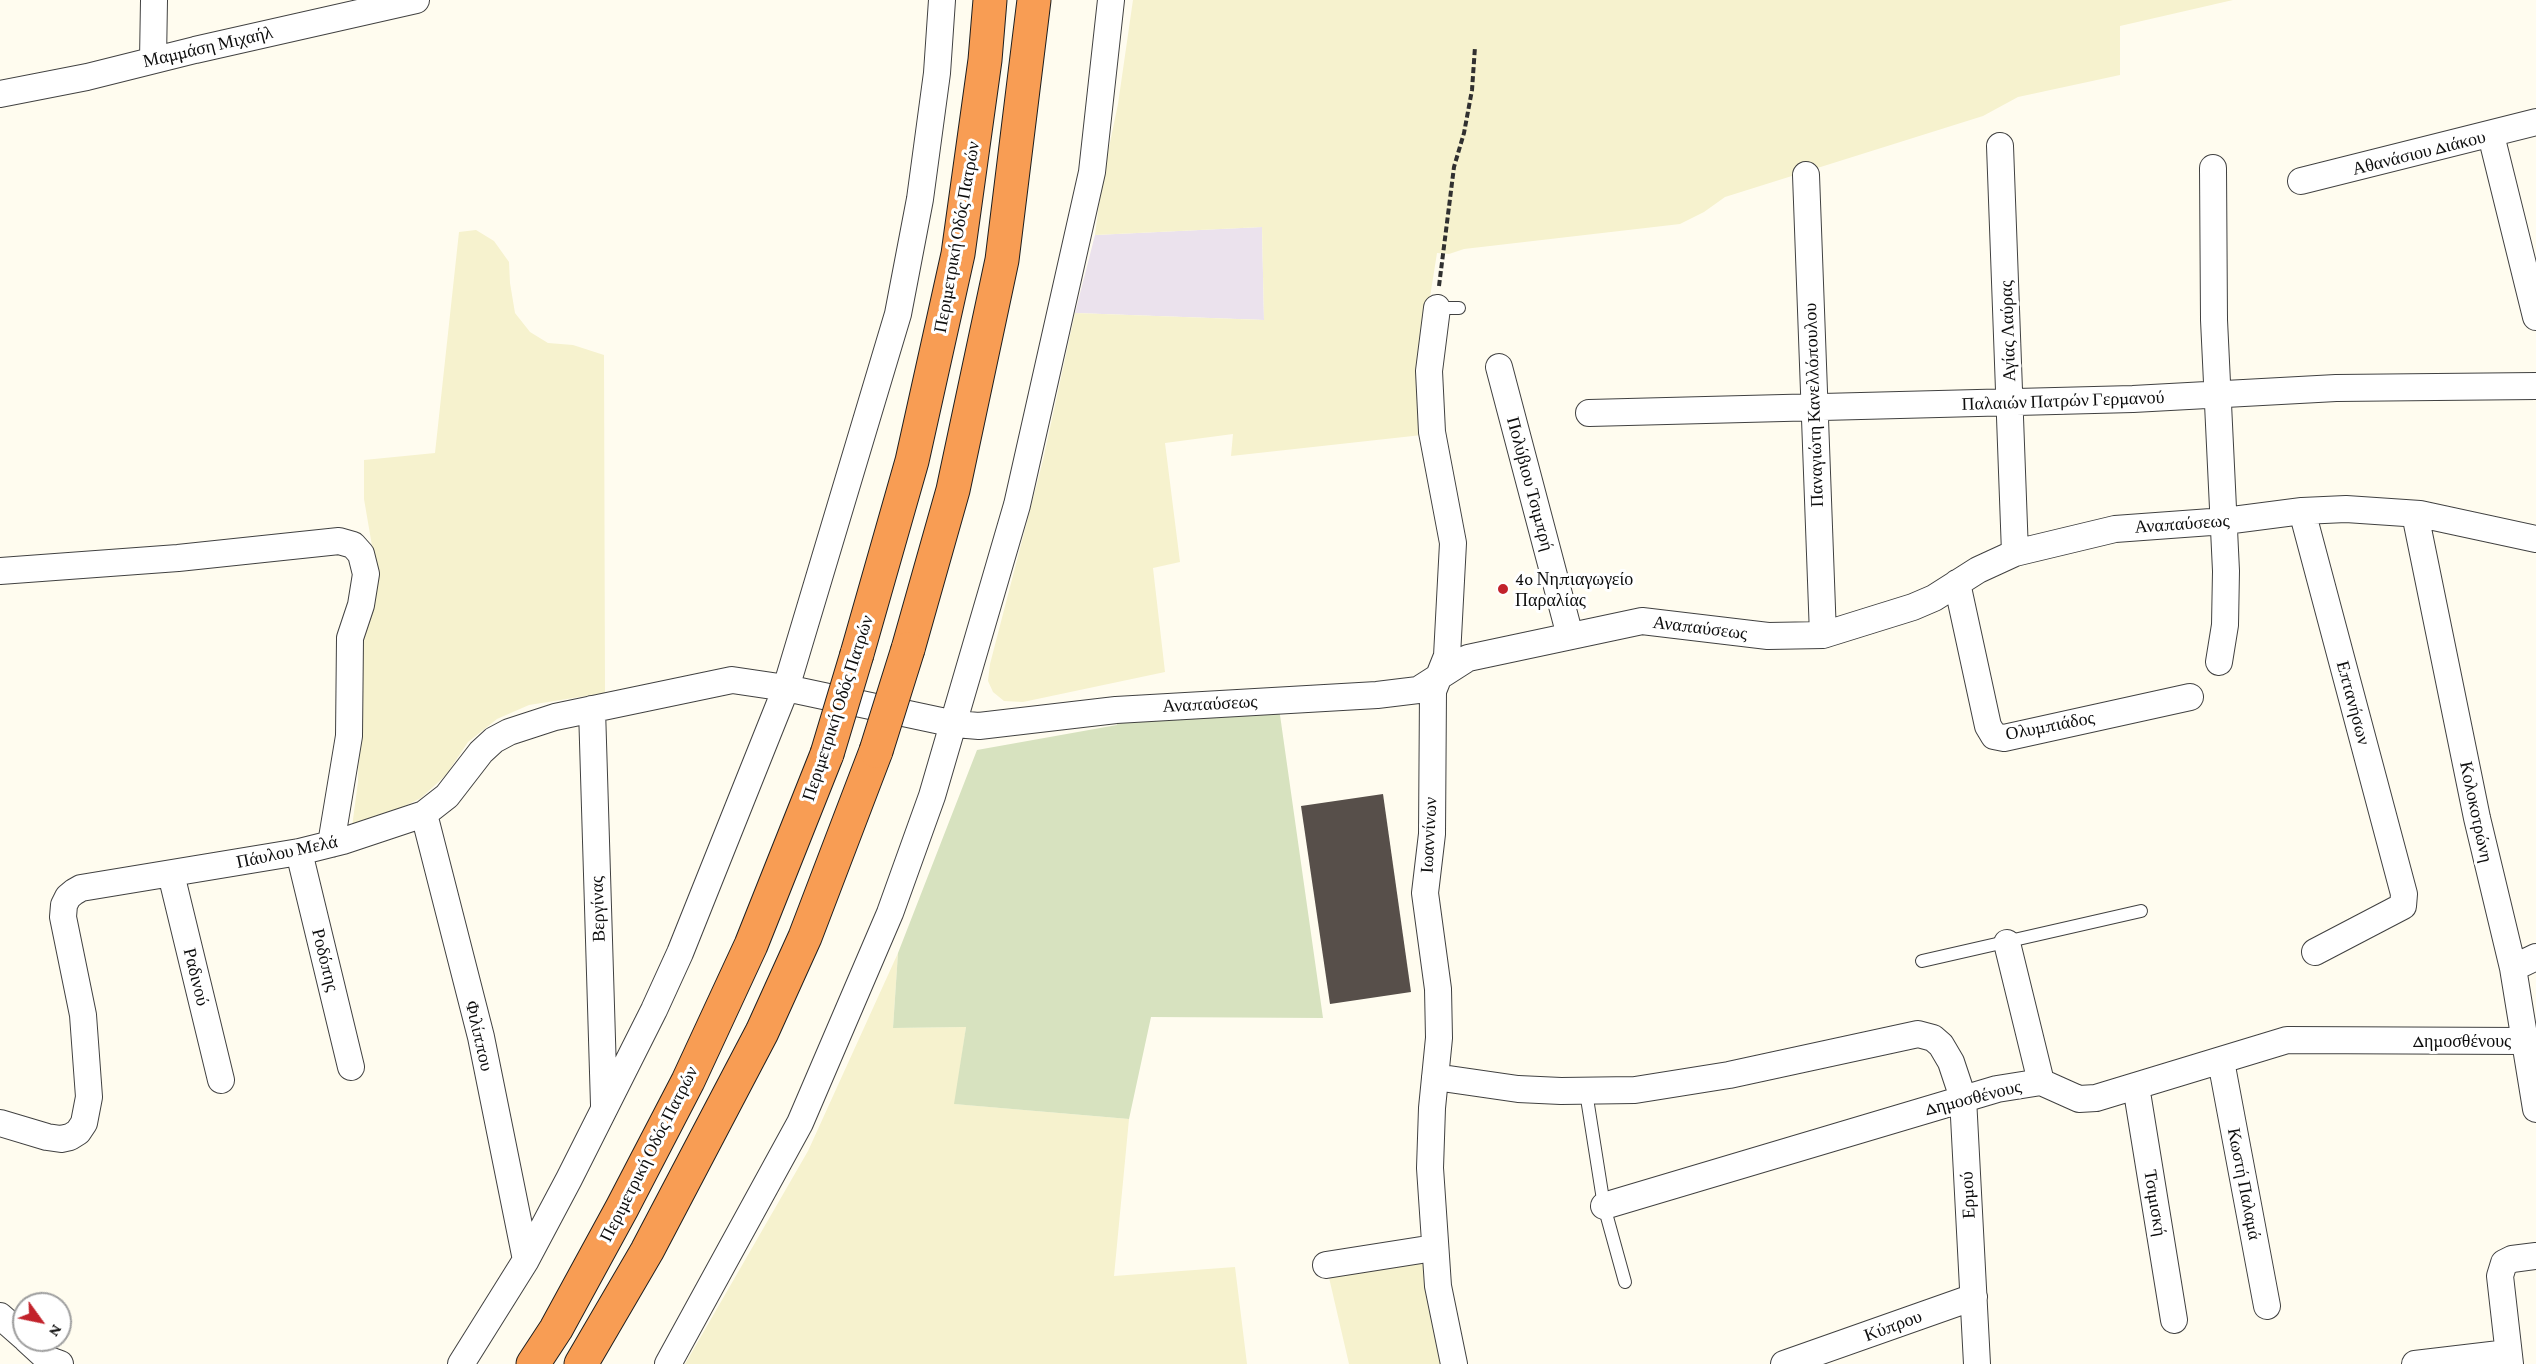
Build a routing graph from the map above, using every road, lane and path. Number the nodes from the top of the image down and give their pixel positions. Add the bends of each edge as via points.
1 (154, 0) edge
2 (416, 0) edge
3 (942, 0) edge
4 (990, 0) edge
5 (1034, 0) edge
6 (1112, 0) edge
7 (348, 7) edge
8 (1475, 47) dead end
9 (153, 60) junction
10 (0, 94) edge
11 (2536, 122) edge
12 (2491, 135) junction
13 (2000, 146) dead end
14 (2213, 168) dead end
15 (1806, 175) dead end
16 (2301, 182) dead end
17 (1448, 308) joint
18 (2536, 317) edge
19 (1499, 367) dead end
20 (2536, 386) edge
21 (2219, 396) junction
22 (2011, 403) junction
23 (1814, 406) junction
24 (1589, 413) dead end
25 (2302, 511) junction
26 (2415, 514) junction
27 (2225, 521) junction
28 (2536, 539) edge
29 (2015, 553) junction
30 (0, 571) edge
31 (1957, 583) junction
32 (1823, 635) junction
33 (1570, 636) junction
34 (2219, 662) dead end
35 (1438, 676) junction
36 (786, 688) junction
37 (2190, 697) dead end
38 (592, 709) junction
39 (955, 724) junction
40 (424, 814) junction
41 (331, 844) junction
42 (299, 852) junction
43 (171, 874) junction
44 (2141, 911) dead end
45 (2007, 943) junction
46 (2316, 952) dead end
47 (2536, 957) edge
48 (1922, 961) dead end
49 (2513, 968) junction
50 (2523, 1041) junction
51 (2221, 1061) junction
52 (351, 1068) dead end
53 (1435, 1077) junction
54 (221, 1080) dead end
55 (2041, 1082) junction
56 (2136, 1086) junction
57 (1586, 1092) junction
58 (1963, 1098) junction
59 (2536, 1107) edge
60 (604, 1109) junction
61 (0, 1123) edge
62 (1604, 1206) junction
63 (1434, 1248) junction
64 (2536, 1256) edge
65 (526, 1260) junction
66 (1326, 1265) dead end
67 (1624, 1282) dead end
68 (1974, 1297) junction
69 (2267, 1306) dead end
70 (0, 1316) edge
71 (2174, 1320) dead end
72 (12, 1327) edge
73 (40, 1352) edge
74 (2509, 1358) edge
75 (1814, 1359) edge
76 (60, 1364) edge
77 (461, 1364) edge
78 (533, 1364) edge
79 (581, 1364) edge
80 (668, 1364) edge
81 (1454, 1364) edge
82 (1784, 1364) edge
83 (1977, 1364) edge
84 (2415, 1364) edge

1 - 9 street
2 - 7 street, Μαμμάση Μιχαήλ
3 - 36 street via 938,73 898,314
4 - 78 highway, Περιμετρική Οδός Πατρών, bridge via 958,254 912,462 827,754 751,945 688,1080 556,1329
5 - 79 highway, bridge via 1002,260 953,490 876,751 805,937 762,1032 647,1251
6 - 39 street via 1092,172 1017,504
7 - 9 street, Μαμμάση Μιχαήλ
8 - 17 path via 1472,90 1454,167
9 - 10 street, Μαμμάση Μιχαήλ
11 - 12 street, Αθανάσιου Διάκου
12 - 16 street, Αθανάσιου Διάκου
12 - 18 street
13 - 22 street, Αγίας Λαύρας
14 - 21 street
15 - 23 street, Παναγιώτη Κανελλόπουλου
17 - 35 street, Ιωαννίνων via 1429,371 1432,432 1453,543 1447,656
19 - 33 street, Πολύβιου Τσιμπρή
20 - 21 street, Παλαιών Πατρών Γερμανού via 2336,388
21 - 22 street, Παλαιών Πατρών Γερμανού
21 - 27 street
22 - 23 street, Παλαιών Πατρών Γερμανού
22 - 29 street, Αγίας Λαύρας
23 - 24 street, Παλαιών Πατρών Γερμανού
23 - 32 street, Παναγιώτη Κανελλόπουλου
25 - 26 street, Αναπαύσεως via 2346,509
25 - 27 street, Αναπαύσεως
25 - 46 street, Επτανήσων via 2404,894 2403,906
26 - 28 street, Αναπαύσεως
26 - 49 street, Κολοκοτρώνη via 2477,818
27 - 29 street, Αναπαύσεως via 2115,529
27 - 34 street via 2225,625
29 - 31 street, Αναπαύσεως
30 - 41 street via 339,541 353,545 361,554 366,574 350,638 350,736
31 - 32 street, Αναπαύσεως via 1913,607
31 - 37 street, Ολυμπιάδος via 1988,726 1994,735 2004,738
32 - 33 street, Αναπαύσεως via 1756,635 1642,621
33 - 35 street, Αναπαύσεως via 1468,658
35 - 39 street, Αναπαύσεως via 1418,690 1116,710 979,726
35 - 53 street, Ιωαννίνων via 1432,691 1431,834 1425,893 1440,1011
36 - 38 street, Πάυλου Μελά via 732,680
36 - 39 street, Αναπαύσεως
36 - 60 street via 680,952
38 - 40 street, Πάυλου Μελά via 546,720 494,740 447,796
38 - 60 street, Βεργίνας
39 - 80 street via 890,914 800,1123
40 - 41 street, Πάυλου Μελά
40 - 65 street, Φιλίππου via 481,1037
41 - 42 street, Πάυλου Μελά
42 - 43 street, Πάυλου Μελά
42 - 52 street, Ροδόπης
43 - 54 street, Ραδινού
43 - 61 street, Πάυλου Μελά via 81,888 68,897 63,917 83,1015 87,1059 89,1097 84,1123 78,1132 61,1139
44 - 45 lane
45 - 48 lane
45 - 55 street
47 - 49 street
49 - 50 street, Κολοκοτρώνη
50 - 51 street, Δημοσθένους via 2287,1040
50 - 59 street, Κολοκοτρώνη
51 - 56 street, Δημοσθένους
51 - 69 street, Κωστή Παλαμά
53 - 57 street via 1518,1089
53 - 63 street, Ιωαννίνων via 1430,1168
55 - 56 street, Δημοσθένους via 2085,1100
55 - 58 street, Δημοσθένους
56 - 71 street, Τσιμισκή
57 - 58 street, Ερμού via 1635,1090 1729,1076 1918,1034 1938,1041
57 - 62 lane
58 - 62 street, Δημοσθένους
58 - 68 street, Ερμού
60 - 65 street
62 - 67 lane
63 - 66 street
63 - 81 street, Ιωαννίνων
64 - 74 street via 2504,1263 2500,1276
65 - 77 street
68 - 75 street, Κύπρου
68 - 83 street, Ερμού
70 - 72 street
73 - 76 street
74 - 84 street
75 - 82 street, Κύπρου

